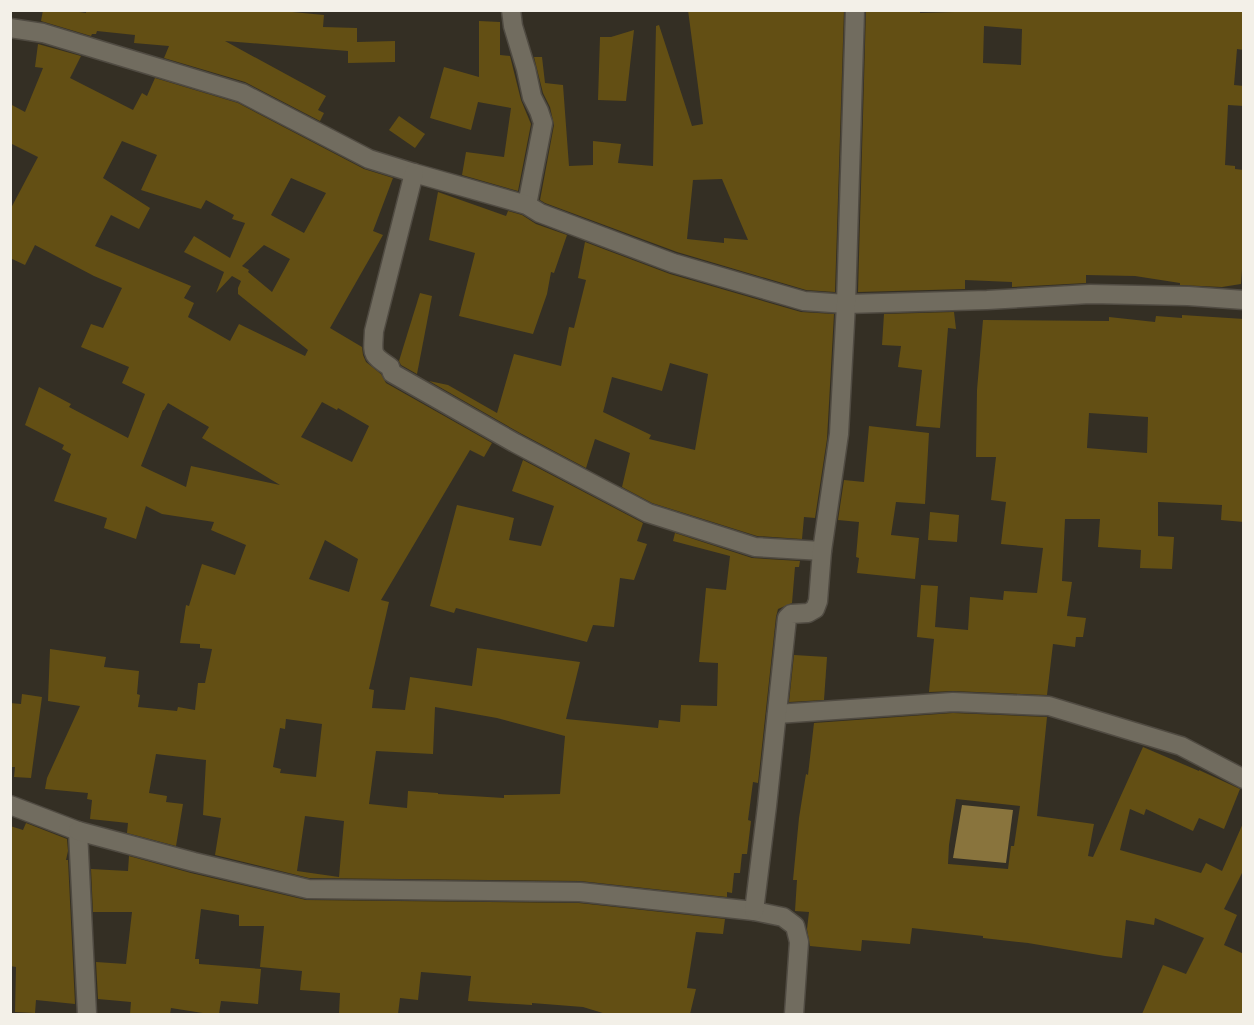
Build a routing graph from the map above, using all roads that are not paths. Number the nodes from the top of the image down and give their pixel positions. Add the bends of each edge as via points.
1 (511, 10) edge
2 (855, 10) edge
3 (10, 28) edge
4 (414, 173) junction
5 (527, 205) junction
6 (1244, 300) edge
7 (846, 303) junction
8 (822, 551) junction
9 (777, 714) junction
10 (1244, 779) edge
11 (10, 805) edge
12 (78, 831) junction
13 (754, 911) junction
14 (87, 1014) edge
15 (794, 1014) edge

1 - 5 street via 532,97 543,123
2 - 7 street
3 - 4 street via 43,33 242,93 369,159
4 - 5 street
4 - 8 street via 374,331 376,358 392,373 648,513 755,547
5 - 7 street via 673,263 804,301
6 - 7 street via 1090,294
7 - 8 street via 839,434
8 - 9 street via 815,609 787,618
9 - 10 street via 953,702 1049,706 1181,746
9 - 13 street
11 - 12 street
12 - 13 street via 308,889 580,892
12 - 14 street
13 - 15 street via 783,917 795,926 799,942

